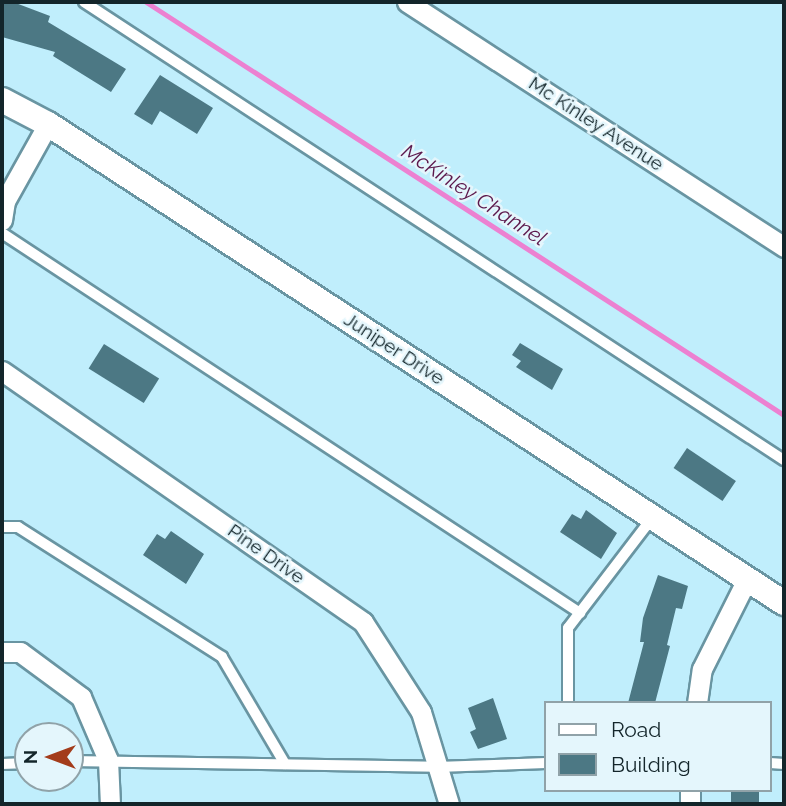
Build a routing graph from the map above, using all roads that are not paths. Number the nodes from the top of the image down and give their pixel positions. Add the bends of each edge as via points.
1 (84, 2) edge
2 (407, 2) edge
3 (2, 100) edge
4 (48, 124) junction
5 (2, 220) edge
6 (2, 233) edge
7 (784, 247) edge
8 (2, 371) edge
9 (784, 460) edge
10 (653, 518) junction
11 (2, 527) edge
12 (747, 579) junction
13 (784, 603) edge
14 (580, 612) junction
15 (2, 652) edge
16 (568, 701) edge
17 (697, 701) edge
18 (108, 760) junction
19 (84, 761) edge
20 (544, 763) edge
21 (285, 764) junction
22 (438, 767) junction
23 (110, 804) edge
24 (449, 804) edge

1 - 9 lane
2 - 7 street, Mc Kinley Avenue
3 - 4 street, Juniper Drive
4 - 5 street via 5,201
4 - 10 street, Juniper Drive
6 - 14 lane
8 - 22 street, Pine Drive via 363,622 421,712
10 - 12 street, Juniper Drive
10 - 14 lane
11 - 21 lane via 18,527 222,657
12 - 13 street, Juniper Drive
12 - 17 street via 702,669
14 - 16 lane via 568,628
15 - 18 street via 20,652 81,697
18 - 19 lane
18 - 21 lane
18 - 23 street
20 - 22 lane
21 - 22 lane
22 - 24 street, Pine Drive

